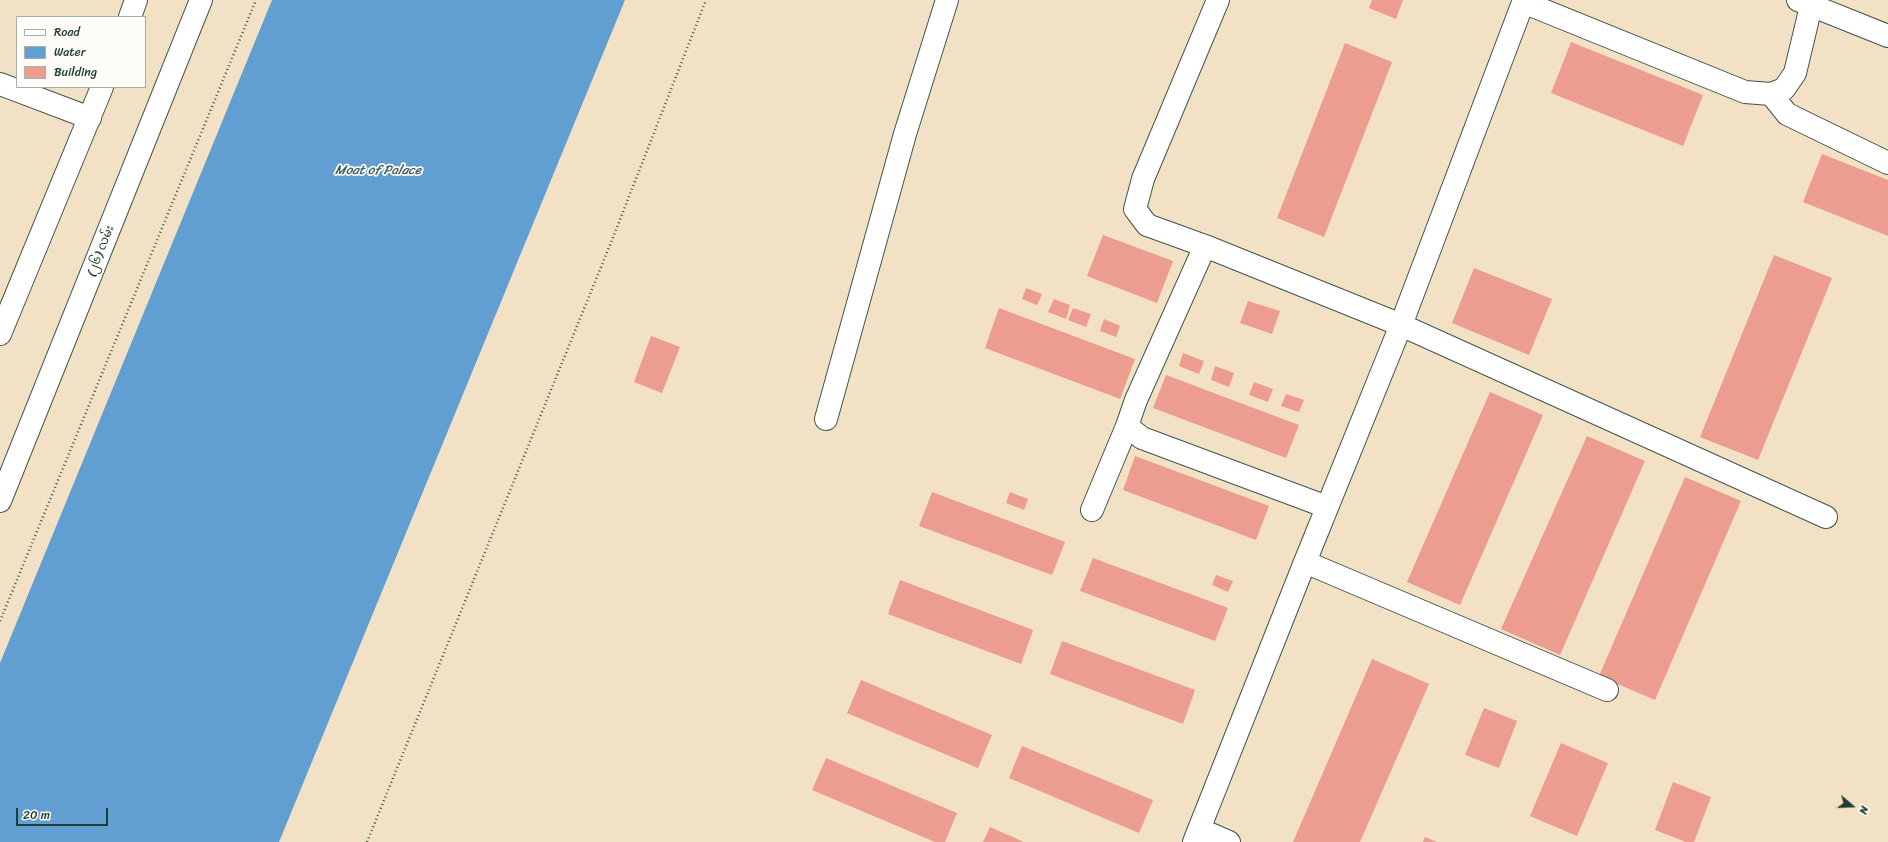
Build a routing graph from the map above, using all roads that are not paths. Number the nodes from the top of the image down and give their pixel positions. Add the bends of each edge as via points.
1 (136, 0) edge
2 (201, 0) edge
3 (947, 0) edge
4 (1218, 0) edge
5 (1524, 1) edge
6 (1804, 3) edge
7 (130, 16) edge
8 (1888, 36) edge
9 (0, 84) edge
10 (102, 88) edge
11 (1771, 94) junction
12 (90, 118) junction
13 (1888, 163) edge
14 (1205, 246) junction
15 (1401, 325) junction
16 (0, 334) edge
17 (826, 419) dead end
18 (1127, 426) junction
19 (0, 502) edge
20 (1327, 507) junction
21 (1092, 510) dead end
22 (1826, 517) dead end
23 (1305, 562) junction
24 (1607, 690) dead end
25 (1196, 835) edge
26 (1229, 842) edge

1 - 7 street
2 - 19 street, (၂၆) လမ်း
3 - 17 street via 905,134
4 - 14 street via 1143,179 1135,209 1147,225
5 - 11 street via 1745,92
5 - 15 street
6 - 8 street
6 - 11 street via 1795,73 1784,89
9 - 12 street
10 - 12 street
11 - 13 street via 1787,114
12 - 16 street
14 - 15 street
14 - 18 street via 1136,400
15 - 20 street
15 - 22 street
18 - 20 street via 1142,438
18 - 21 street
20 - 23 street
23 - 24 street
23 - 25 street
25 - 26 street

